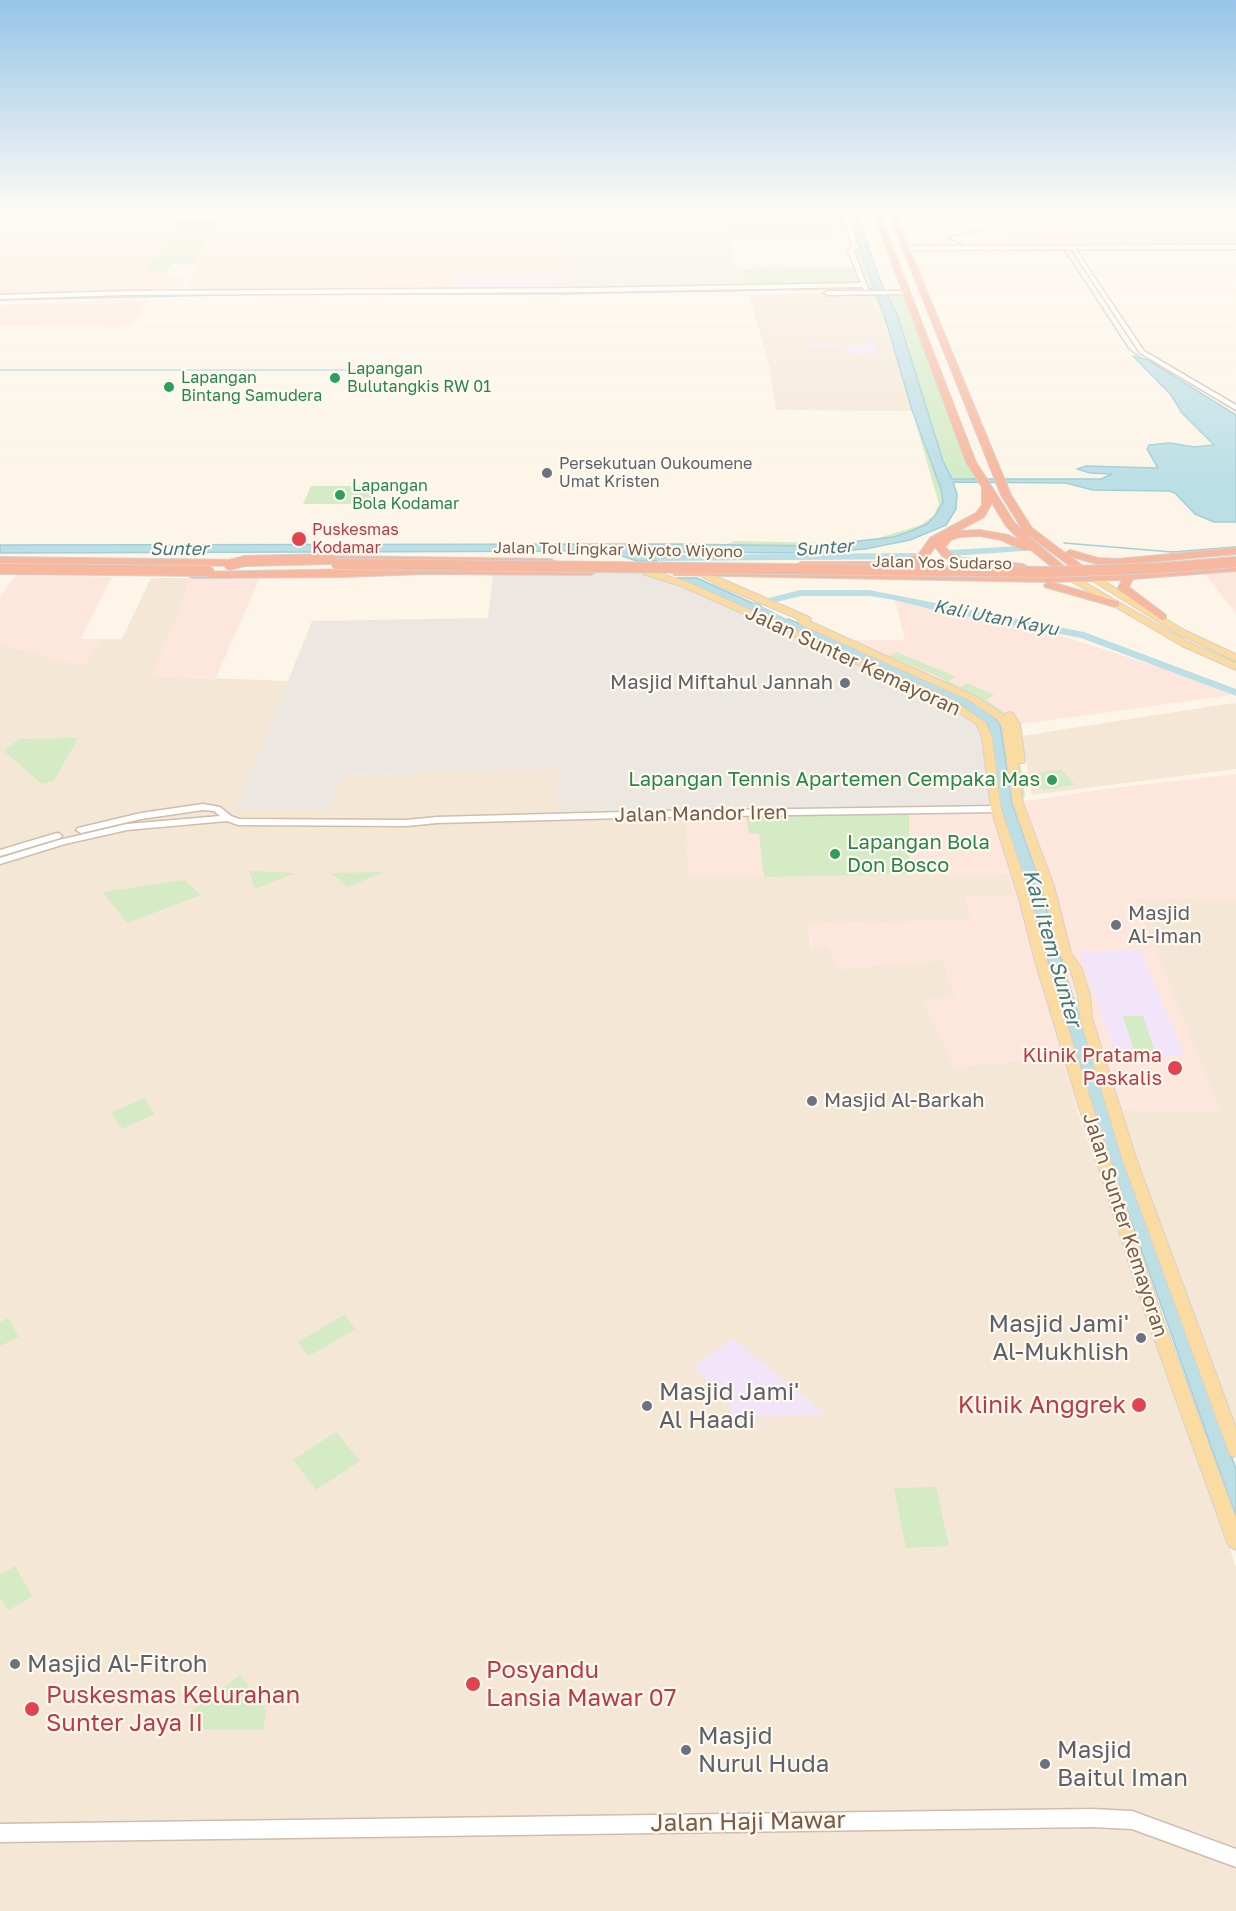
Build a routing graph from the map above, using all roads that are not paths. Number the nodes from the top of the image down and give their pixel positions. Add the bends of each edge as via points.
1 (911, 301) edge
2 (926, 301) edge
3 (1106, 301) edge
4 (1236, 408) edge
5 (983, 483) junction
6 (1040, 545) junction
7 (1066, 550) junction
8 (0, 562) edge
9 (551, 562) junction
10 (879, 564) junction
11 (1236, 564) edge
12 (229, 565) junction
13 (801, 565) junction
14 (1056, 566) junction
15 (1023, 567) junction
16 (1120, 568) junction
17 (0, 570) edge
18 (657, 570) junction
19 (40, 571) junction
20 (418, 571) junction
21 (847, 571) junction
22 (698, 573) junction
23 (360, 574) junction
24 (1166, 574) junction
25 (1154, 575) junction
26 (774, 576) junction
27 (1076, 576) junction
28 (1129, 576) junction
29 (1185, 577) junction
30 (1094, 578) junction
31 (1038, 579) junction
32 (1095, 597) junction
33 (1114, 604) junction
34 (1147, 612) junction
35 (1162, 616) junction
36 (1146, 623) junction
37 (1236, 656) edge
38 (1236, 667) edge
39 (1236, 672) edge
40 (996, 809) junction
41 (228, 818) junction
42 (0, 853) edge
43 (0, 861) edge
44 (1236, 1450) edge
45 (1236, 1542) edge
46 (0, 1833) edge
47 (1236, 1858) edge

1 - 5 highway via 969,458
2 - 6 highway via 999,482
3 - 4 street via 1142,352
5 - 6 highway via 1001,512
5 - 10 highway via 987,505 980,515 937,538 926,553 912,560
6 - 7 highway
6 - 14 highway
6 - 15 highway via 980,533 957,534 941,543 947,555 960,561
6 - 27 highway
7 - 11 highway via 1097,561
7 - 16 highway via 1094,563
8 - 9 highway, Jalan Yos Sudarso
8 - 12 highway, Jalan Tol Lingkar Wiyoto Wiyono
9 - 12 highway, bridge via 345,559 245,561
9 - 18 highway, Jalan Yos Sudarso
10 - 13 highway, Jalan Yos Sudarso
10 - 15 highway, Jalan Yos Sudarso
11 - 12 highway, Jalan Tol Lingkar Wiyoto Wiyono, bridge via 1050,572 608,565
11 - 14 highway via 1211,558
11 - 16 highway
11 - 17 highway, Jalan Tol Lingkar Wiyoto Wiyono, bridge via 1143,573 1045,576 579,569
11 - 24 highway
11 - 27 highway
11 - 29 highway
13 - 18 highway, Jalan Yos Sudarso
13 - 21 highway, Jalan Yos Sudarso
14 - 15 highway, Jalan Yos Sudarso
14 - 21 highway, Jalan Yos Sudarso
14 - 27 highway
16 - 27 highway
17 - 19 highway, Jalan Yos Sudarso
17 - 23 highway, bridge
18 - 20 highway, Jalan Yos Sudarso
18 - 22 highway, Jalan Yos Sudarso
18 - 40 main road, Jalan Sunter Kemayoran via 950,702 978,720 987,738
19 - 20 highway, Jalan Yos Sudarso via 406,567
19 - 23 highway, Jalan Yos Sudarso
20 - 23 highway, Jalan Yos Sudarso
21 - 26 highway, Jalan Yos Sudarso
21 - 31 highway, Jalan Yos Sudarso
22 - 26 highway, Jalan Yos Sudarso
22 - 44 main road, Jalan Sunter Kemayoran via 972,698 1001,717 1007,726 1018,803 1048,882 1065,953 1076,969 1086,1018 1130,1158
24 - 25 highway
24 - 29 highway
25 - 28 highway
25 - 29 highway
26 - 27 highway, Jalan Yos Sudarso
26 - 32 highway via 808,581 1041,584
27 - 30 highway
27 - 31 highway, Jalan Yos Sudarso
27 - 33 main road
28 - 30 highway
28 - 35 highway via 1123,588
30 - 34 main road
31 - 32 highway
32 - 33 highway
33 - 36 main road
34 - 35 main road
34 - 37 main road
35 - 37 main road
36 - 38 main road
36 - 39 main road via 1179,646
40 - 41 street, Jalan Mandor Iren via 406,823 238,822
40 - 45 main road, Jalan Sunter Kemayoran via 1095,1138 1156,1322
41 - 42 street via 211,807 141,816
41 - 43 street via 127,827
46 - 47 street, Jalan Haji Mawar via 1092,1818 1132,1820

